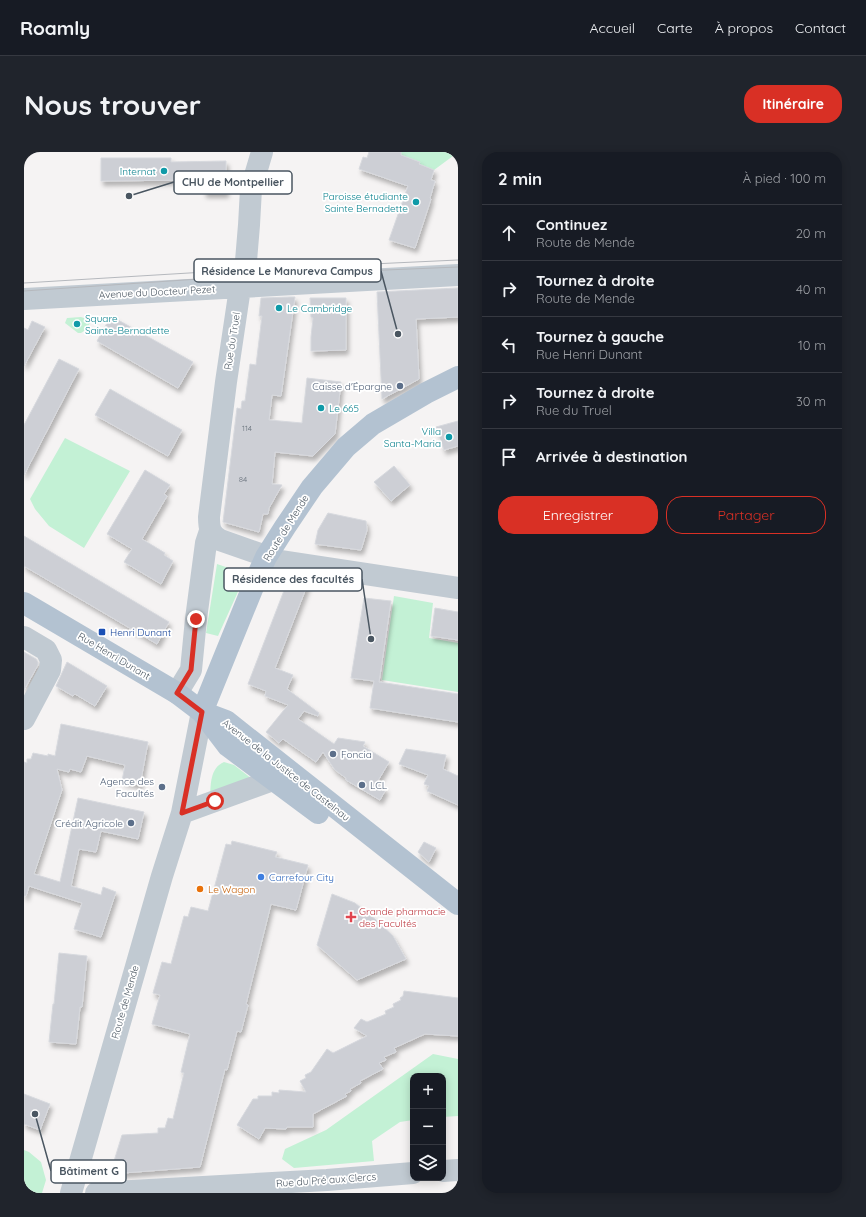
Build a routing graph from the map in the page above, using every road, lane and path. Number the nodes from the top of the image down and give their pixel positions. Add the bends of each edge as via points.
1 (262, 152) edge
2 (458, 275) edge
3 (240, 288) junction
4 (24, 299) edge
5 (458, 377) edge
6 (210, 531) junction
7 (266, 557) junction
8 (458, 588) edge
9 (24, 603) edge
10 (24, 637) edge
11 (177, 693) junction
12 (202, 712) junction
13 (24, 718) edge
14 (273, 780) junction
15 (182, 813) junction
16 (458, 904) edge
17 (458, 921) edge
18 (458, 1170) edge
19 (446, 1171) edge
20 (410, 1173) edge
21 (72, 1193) edge
22 (96, 1193) edge

1 - 3 street, Rue du Truel via 251,189 246,260
2 - 3 street, Avenue du Docteur Pezet
3 - 4 street, Avenue du Docteur Pezet
3 - 6 street, Rue du Truel via 209,517
5 - 7 main road, Route de Mende via 373,424 346,447 312,487
6 - 7 street via 220,540
6 - 11 street, Rue du Truel via 206,543 191,670
7 - 8 street via 287,563
7 - 12 main road, Route de Mende
9 - 11 main road, Rue Henri Dunant
10 - 13 street via 46,650 52,660 50,670
11 - 12 main road, Rue Henri Dunant
12 - 14 main road, Avenue de la Justice de Castelnau via 228,746
12 - 15 street, Route de Mende
12 - 16 main road, Avenue de la Justice de Castelnau via 232,725
14 - 15 street
14 - 17 main road, Avenue de la Justice de Castelnau
15 - 21 street, Route de Mende
18 - 19 street
20 - 22 street, Rue du Pré aux Clercs via 319,1181

